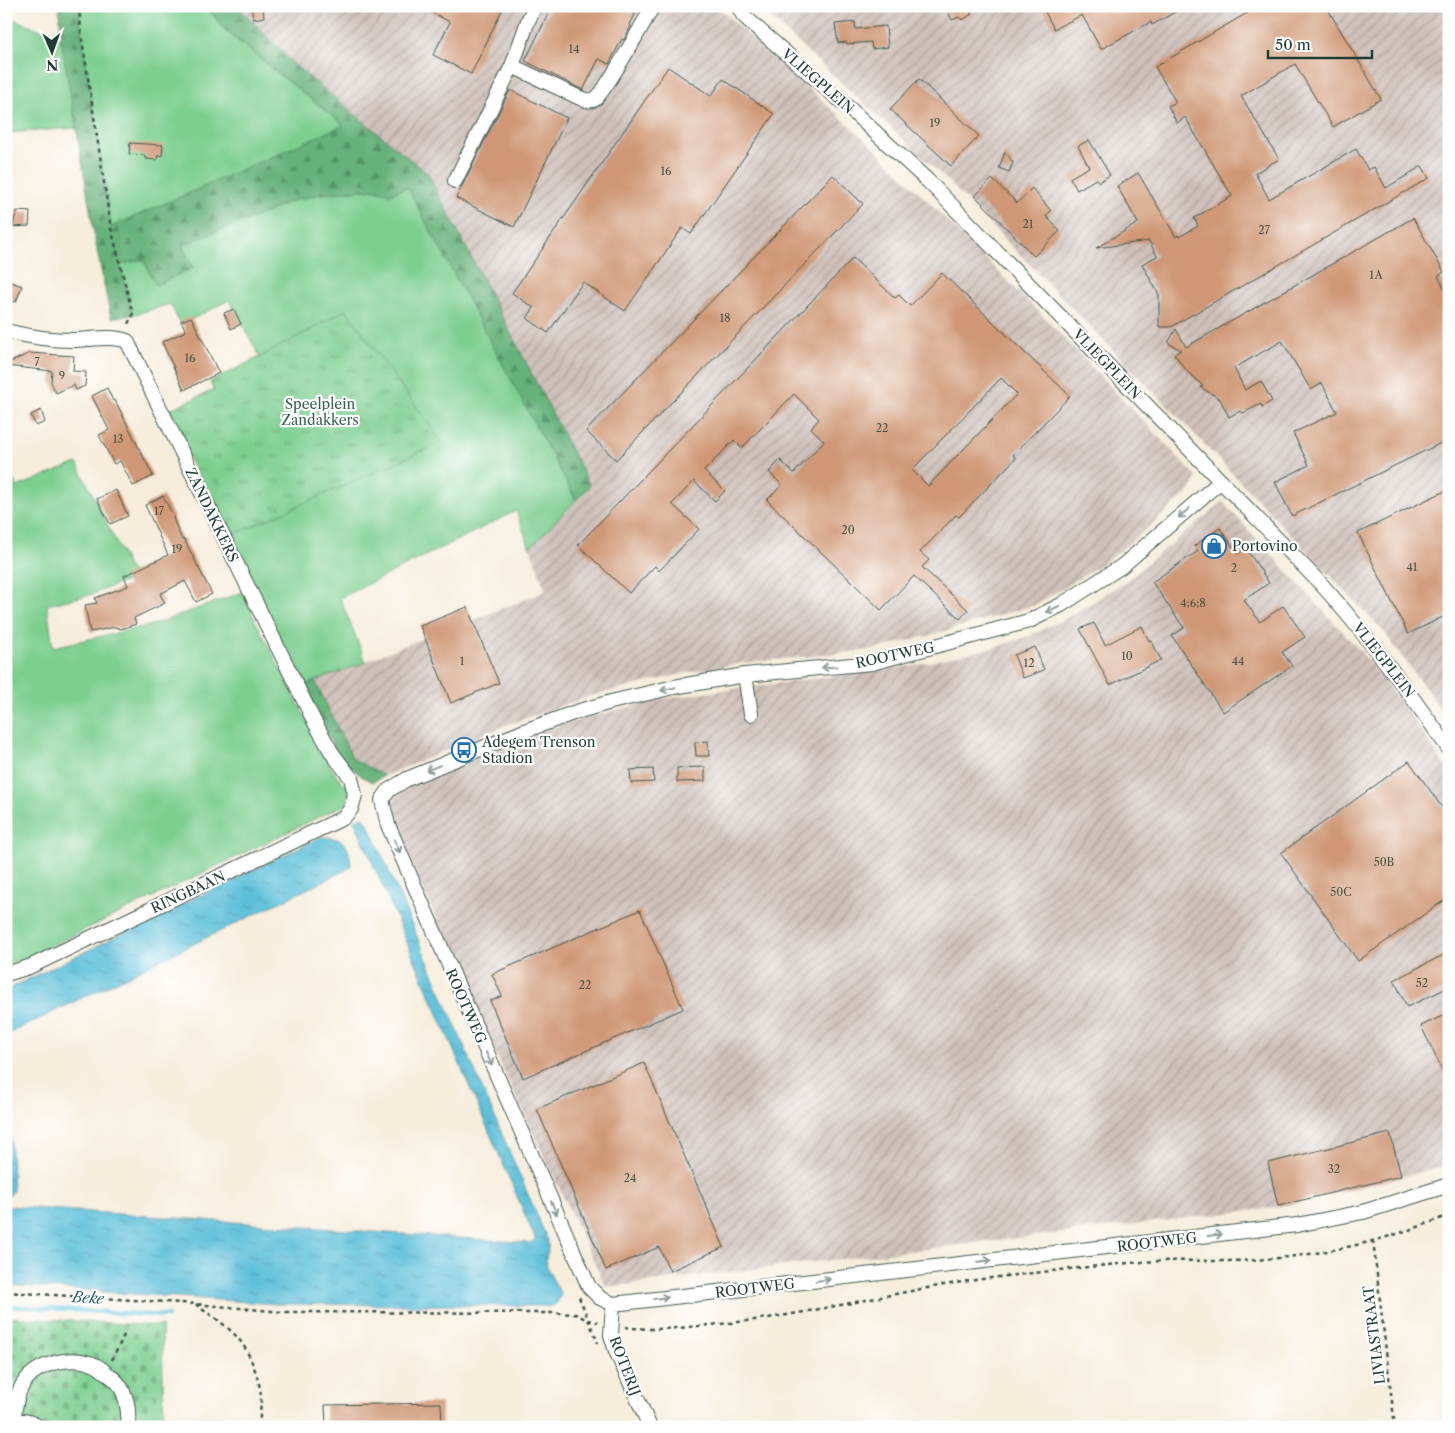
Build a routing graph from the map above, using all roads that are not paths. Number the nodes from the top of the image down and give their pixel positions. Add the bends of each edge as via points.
1 (536, 6) edge
2 (654, 6) edge
3 (738, 6) edge
4 (512, 66) junction
5 (455, 181) dead end
6 (6, 331) edge
7 (1220, 481) junction
8 (746, 675) junction
9 (751, 714) dead end
10 (1449, 748) edge
11 (355, 795) joint
12 (6, 974) edge
13 (1449, 1185) edge
14 (613, 1304) junction
15 (10, 1423) edge
16 (39, 1427) edge
17 (128, 1427) edge
18 (650, 1427) edge

1 - 4 street
2 - 4 street via 609,81 593,101
3 - 7 street, VLIEGPLEIN via 742,15 928,181
4 - 5 street
6 - 11 street, ZANDAKKERS via 54,340 119,338 127,341 314,721 351,778
7 -> 8 street, ROOTWEG via 1122,566 1061,605 1028,621 872,663
7 - 10 street, VLIEGPLEIN via 1351,618
8 - 9 street
8 -> 14 street, ROOTWEG via 674,687 576,712 407,779 389,790 382,800 388,826 589,1287 600,1298
11 - 12 street, RINGBAAN via 351,809 343,818 29,967
14 -> 13 street, ROOTWEG via 1297,1225 1363,1212
14 - 18 street, ROTERIJ via 611,1334 616,1351
15 - 16 street via 22,1420
15 - 17 street via 24,1382 29,1377 45,1366 77,1361 97,1366 120,1385 128,1404

